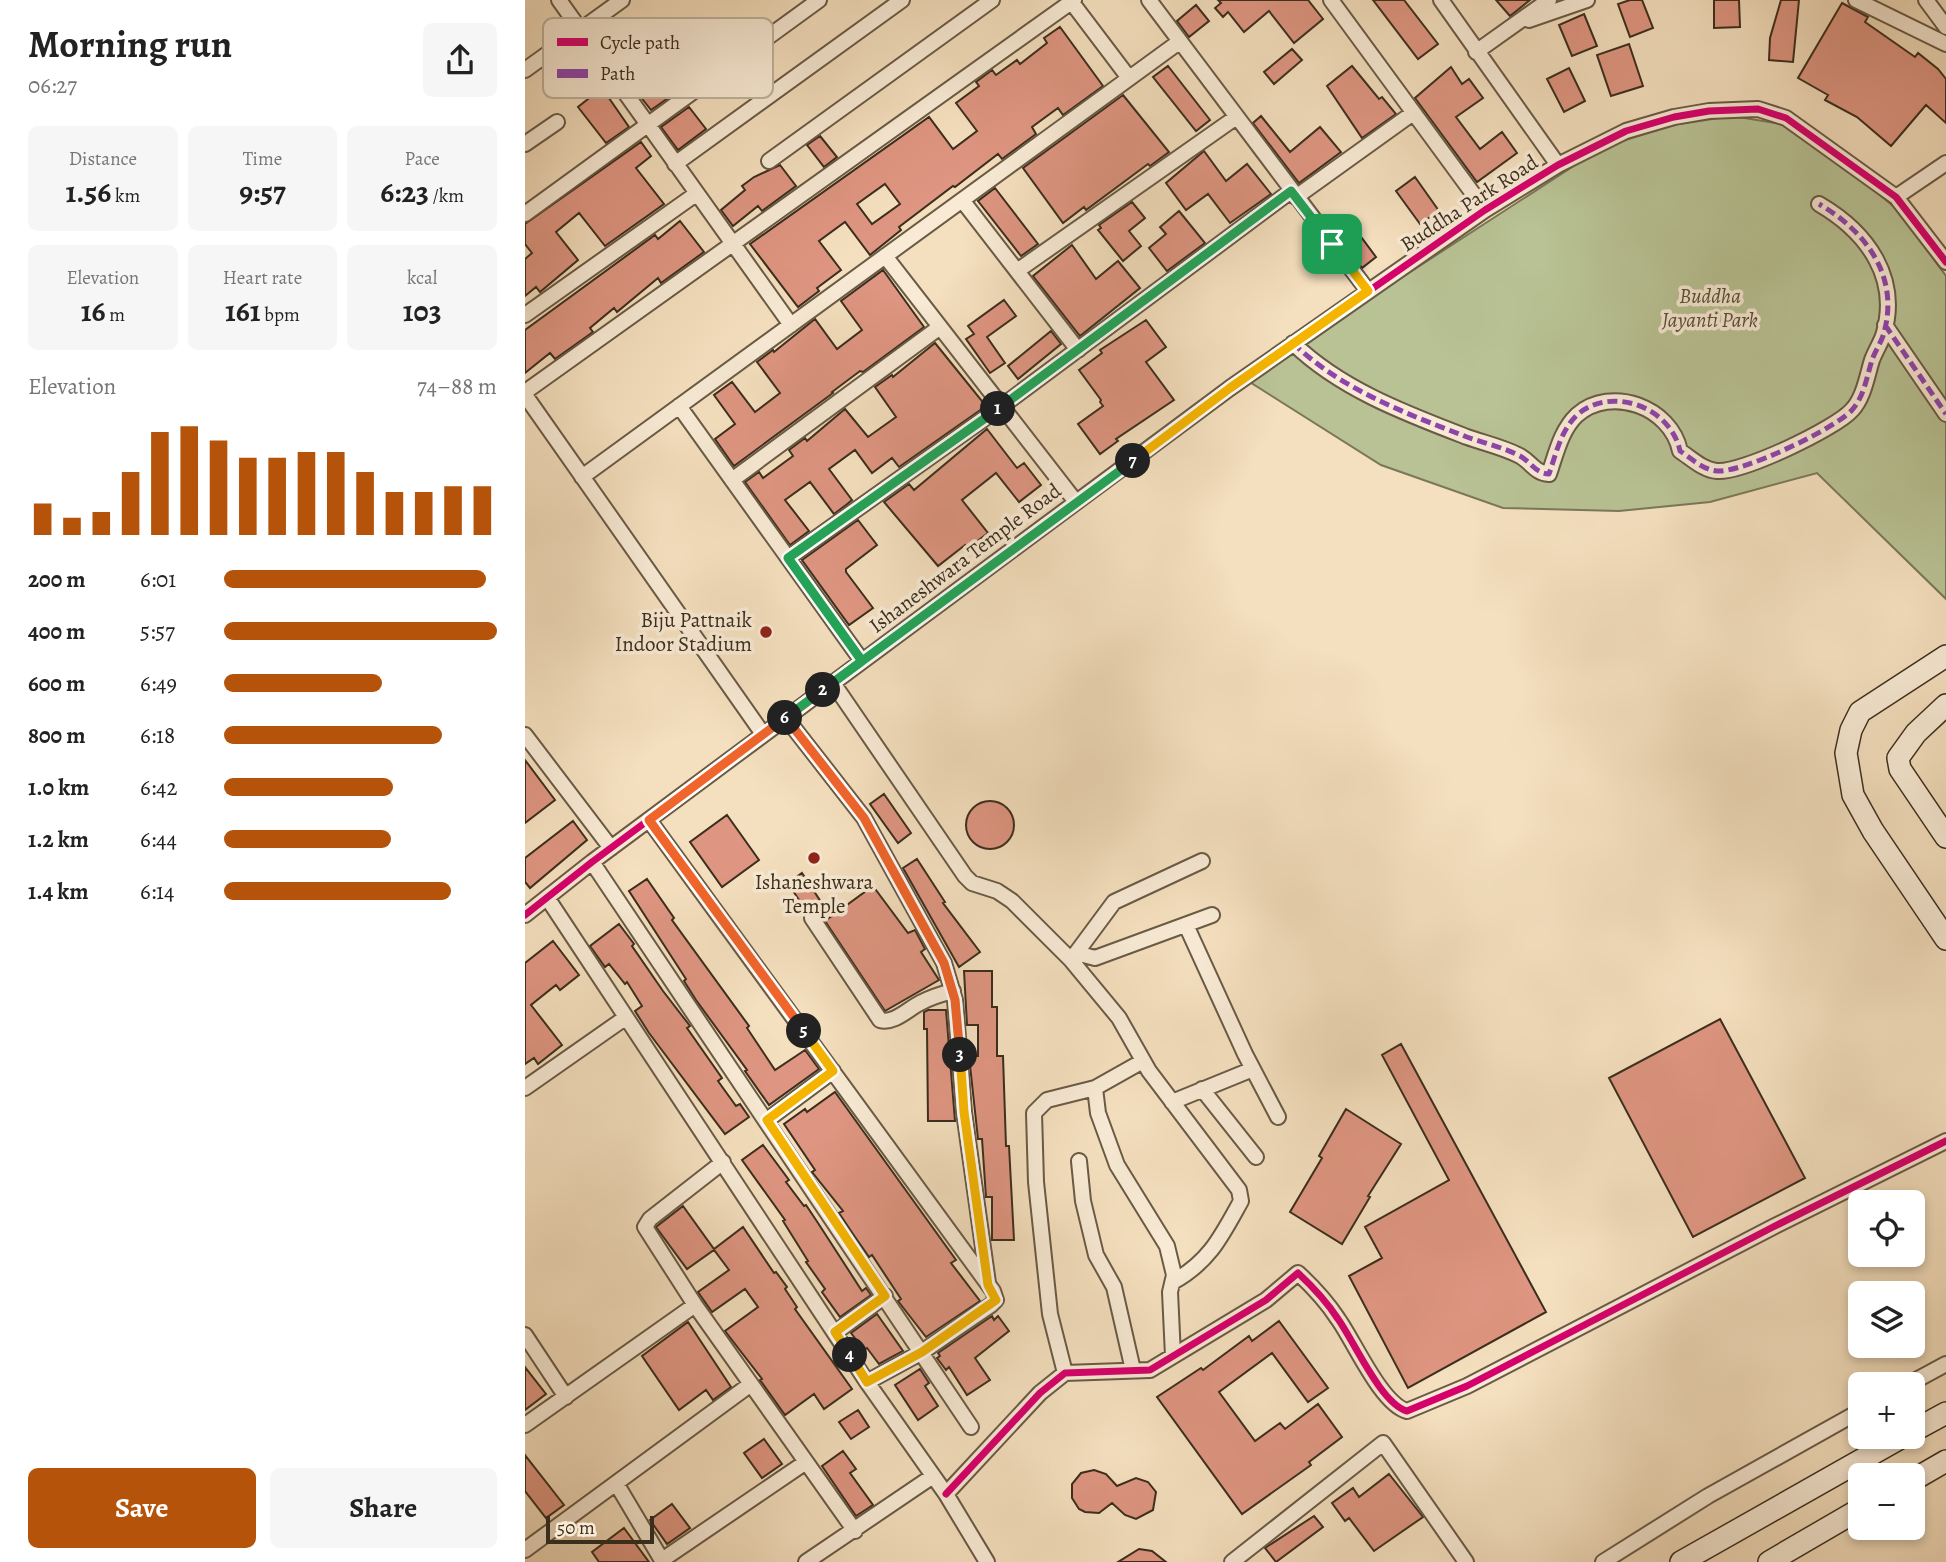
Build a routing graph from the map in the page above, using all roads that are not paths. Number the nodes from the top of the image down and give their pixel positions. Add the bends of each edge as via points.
1 (559, 0) edge
2 (622, 0) edge
3 (820, 0) edge
4 (902, 0) edge
5 (992, 0) edge
6 (1149, 0) edge
7 (1331, 0) edge
8 (1441, 0) edge
9 (1549, 0) edge
10 (1587, 0) edge
11 (1856, 0) edge
12 (1926, 0) edge
13 (1072, 1) edge
14 (572, 18) edge
15 (597, 18) edge
16 (1511, 27) junction
17 (1946, 27) edge
18 (773, 34) edge
19 (1179, 42) junction
20 (1946, 44) edge
21 (1476, 52) junction
22 (543, 57) edge
23 (525, 70) edge
24 (1129, 78) junction
25 (773, 93) edge
26 (628, 98) edge
27 (686, 98) edge
28 (766, 98) edge
29 (1413, 113) junction
30 (1235, 118) junction
31 (557, 122) dead end
32 (648, 126) junction
33 (525, 144) edge
34 (769, 161) dead end
35 (1946, 163) edge
36 (675, 164) junction
37 (1558, 165) junction
38 (696, 194) junction
39 (1294, 194) junction
40 (1896, 197) junction
41 (961, 200) junction
42 (1819, 204) dead end
43 (1485, 210) junction
44 (525, 214) edge
45 (732, 244) junction
46 (885, 256) junction
47 (1946, 262) edge
48 (1017, 271) junction
49 (1368, 291) junction
50 (525, 315) edge
51 (1885, 324) junction
52 (790, 325) junction
53 (940, 327) junction
54 (1293, 343) junction
55 (1078, 350) junction
56 (525, 394) edge
57 (679, 406) junction
58 (1002, 406) junction
59 (1946, 414) edge
60 (582, 477) junction
61 (732, 480) junction
62 (1076, 502) junction
63 (788, 558) junction
64 (1946, 656) edge
65 (862, 661) junction
66 (832, 683) junction
67 (1946, 705) edge
68 (786, 718) junction
69 (763, 734) junction
70 (525, 735) edge
71 (649, 820) junction
72 (1946, 837) edge
73 (611, 848) junction
74 (1202, 861) dead end
75 (592, 862) junction
76 (548, 899) junction
77 (527, 909) edge
78 (1212, 915) dead end
79 (812, 918) dead end
80 (1186, 925) junction
81 (1946, 939) edge
82 (1074, 956) junction
83 (953, 991) junction
84 (625, 1018) junction
85 (1143, 1061) junction
86 (1253, 1069) junction
87 (833, 1071) junction
88 (525, 1088) edge
89 (1095, 1088) junction
90 (1202, 1089) junction
91 (1172, 1102) junction
92 (1278, 1117) dead end
93 (767, 1120) junction
94 (1946, 1141) edge
95 (1256, 1157) dead end
96 (1079, 1161) dead end
97 (723, 1162) junction
98 (1173, 1282) junction
99 (988, 1285) junction
100 (885, 1296) junction
101 (695, 1305) junction
102 (835, 1332) junction
103 (525, 1335) edge
104 (922, 1352) junction
105 (1173, 1356) junction
106 (1946, 1364) edge
107 (1133, 1370) junction
108 (1065, 1374) junction
109 (1925, 1375) edge
110 (867, 1382) junction
111 (751, 1384) junction
112 (566, 1397) junction
113 (1946, 1413) edge
114 (1848, 1418) edge
115 (1925, 1424) edge
116 (525, 1425) edge
117 (971, 1427) dead end
118 (1881, 1449) edge
119 (1946, 1461) edge
120 (806, 1462) junction
121 (1925, 1473) edge
122 (933, 1476) junction
123 (616, 1483) junction
124 (946, 1494) junction
125 (1848, 1516) edge
126 (855, 1531) junction
127 (1249, 1548) junction
128 (525, 1550) edge
129 (663, 1561) edge
130 (806, 1562) edge
131 (987, 1562) edge
132 (1232, 1562) edge
133 (1259, 1562) edge
134 (1466, 1562) edge
135 (1603, 1562) edge
136 (1681, 1562) edge
137 (1769, 1562) edge

1 - 14 street
2 - 15 street
3 - 18 street
4 - 25 street
5 - 34 street
6 - 19 street
7 - 29 street
8 - 21 street
9 - 16 street
10 - 16 street
11 - 20 street
12 - 17 street
13 - 24 street
13 - 45 street
16 - 21 street
19 - 24 street
19 - 30 street
21 - 37 street
22 - 23 street
24 - 41 street
26 - 32 street
27 - 32 street
28 - 36 street
29 - 39 street
29 - 43 street
30 - 39 street
30 - 48 street
31 - 33 street
32 - 36 street
32 - 44 street
35 - 40 street
36 - 38 street
37 - 40 street, Buddha Park Road via 1626,131 1674,117 1758,109 1786,118
37 - 43 street, Buddha Park Road
38 - 45 street
38 - 50 street
39 - 49 street
39 - 55 street
40 - 47 street, Buddha Park Road
41 - 46 street
41 - 48 street
42 - 51 street via 1859,233 1882,269 1888,288
43 - 49 street, Buddha Park Road
45 - 52 street
45 - 56 street
46 - 52 street
46 - 53 street
48 - 55 street
49 - 54 street, Ishaneshwara Temple Road
51 - 54 street via 1853,409 1804,440 1719,471 1680,451 1677,439 1645,408 1612,400 1577,414 1567,426 1549,474 1544,474 1521,456 1425,421 1364,391 1311,361
51 - 59 street
52 - 57 street
53 - 58 street
53 - 61 street
54 - 62 street, Ishaneshwara Temple Road
55 - 58 street
56 - 60 street
57 - 60 street
57 - 61 street
58 - 62 street
58 - 63 street
60 - 69 street
61 - 63 street
62 - 65 street, Ishaneshwara Temple Road
63 - 65 street
64 - 81 street via 1860,712 1846,753 1853,795
65 - 66 street, Ishaneshwara Temple Road
66 - 68 street, Ishaneshwara Temple Road
66 - 82 street via 965,877 1011,901
67 - 72 street via 1898,758 1900,769
68 - 69 street, Ishaneshwara Temple Road
68 - 83 street via 864,818 944,963
69 - 71 street, Ishaneshwara Temple Road
70 - 73 street
71 - 73 street, Ishaneshwara Temple Road
71 - 87 street
73 - 75 street, Ishaneshwara Temple Road
74 - 82 street via 1114,902
75 - 76 street, Ishaneshwara Temple Road
75 - 93 street
76 - 77 street, Ishaneshwara Temple Road
76 - 84 street
78 - 80 street
79 - 83 street via 880,1020 897,1018 921,1002
80 - 82 street via 1095,958
80 - 86 street
82 - 85 street via 1119,1018
83 - 99 street
84 - 88 street
84 - 97 street
85 - 89 street
85 - 91 street
86 - 90 street
86 - 92 street
87 - 93 street
87 - 99 street
89 - 98 street via 1098,1113 1117,1165 1167,1247
89 - 108 street via 1047,1100 1034,1113 1050,1314
90 - 91 street
90 - 95 street
91 - 98 street via 1241,1195 1216,1247 1193,1271
93 - 100 street
94 - 105 street via 1468,1387 1416,1409 1407,1411 1392,1403 1340,1321 1298,1273 1266,1300
96 - 107 street via 1094,1244 1114,1287
97 - 101 street via 645,1227
97 - 102 street
98 - 105 street
99 - 104 street via 996,1300
100 - 102 street
100 - 104 street
101 - 111 street
101 - 112 street
102 - 110 street
103 - 112 street
104 - 110 street
104 - 117 street
105 - 107 street via 1150,1370
106 - 109 street
107 - 108 street
108 - 124 street via 1040,1394
110 - 122 street
111 - 120 street
111 - 123 street
112 - 116 street
113 - 115 street
114 - 135 street via 1708,1496
118 - 136 street
119 - 121 street
120 - 126 street
120 - 129 street
122 - 124 street
122 - 126 street
123 - 128 street
123 - 129 street
124 - 131 street
125 - 137 street
126 - 130 street
127 - 132 street
127 - 133 street
127 - 134 street via 1383,1443

